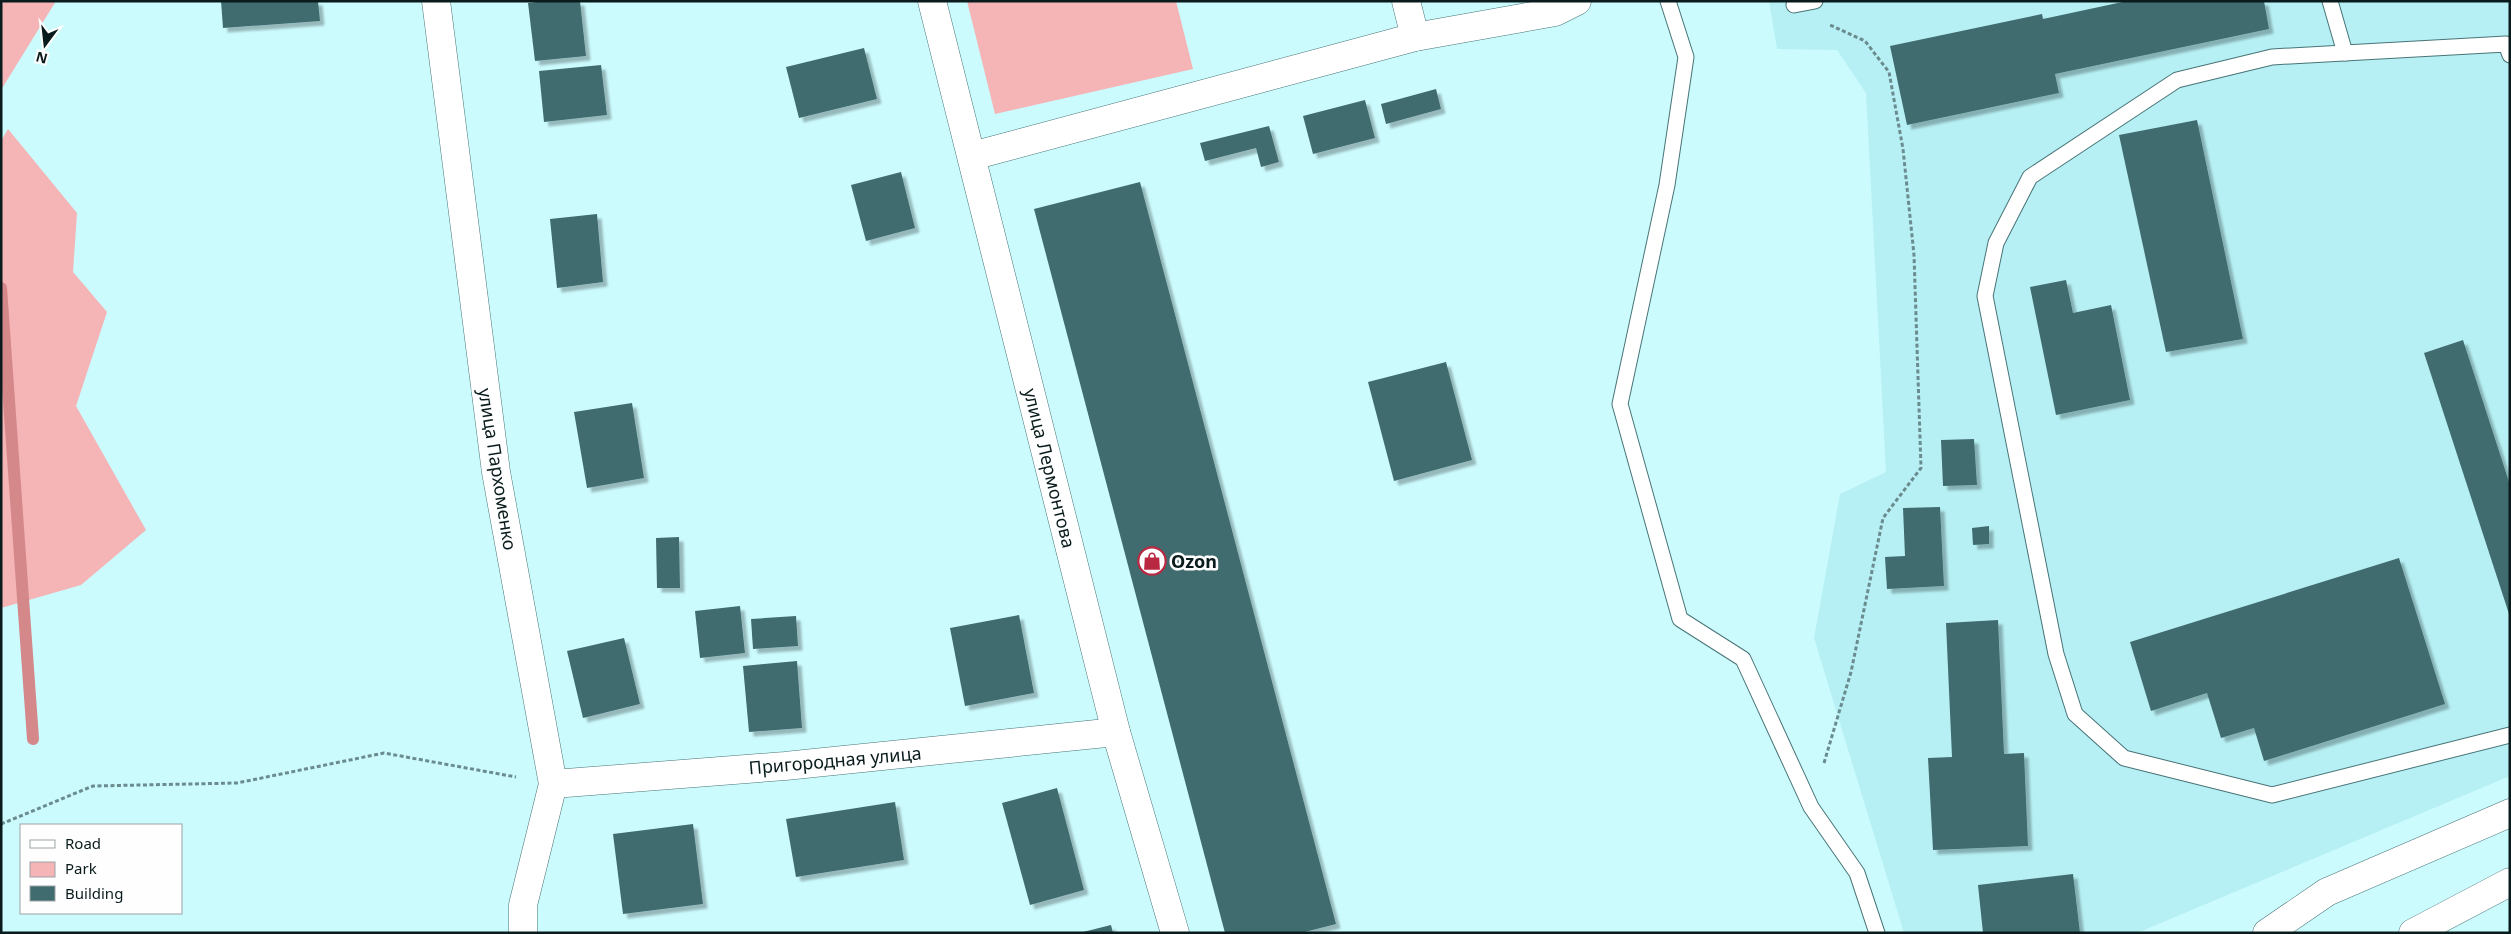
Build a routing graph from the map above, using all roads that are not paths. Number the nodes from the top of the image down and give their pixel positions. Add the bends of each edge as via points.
1 (436, 1) edge
2 (932, 1) edge
3 (1406, 1) edge
4 (1578, 1) edge
5 (1668, 1) edge
6 (1815, 1) edge
7 (2330, 1) edge
8 (1794, 5) road end
9 (1415, 37) junction
10 (2345, 53) junction
11 (2510, 55) edge
12 (972, 156) junction
13 (1116, 732) junction
14 (2510, 735) edge
15 (553, 784) junction
16 (2510, 813) edge
17 (2510, 882) edge
18 (523, 933) edge
19 (1175, 933) edge
20 (1877, 933) edge
21 (2267, 933) edge
22 (2413, 933) edge

1 - 15 street, улица Пархоменко via 496,472
2 - 12 street, улица Лермонтова
3 - 9 street
4 - 9 street via 1555,12
5 - 20 lane via 1686,57 1667,185 1620,404 1680,619 1743,659 1811,807 1858,873
6 - 8 lane
7 - 10 lane
9 - 12 street
10 - 11 lane via 2506,44
10 - 14 lane via 2272,57 2177,80 2030,177 1996,243 1985,296 2056,654 2075,714 2124,758 2272,795
12 - 13 street, улица Лермонтова
13 - 15 street, Пригородная улица via 785,766
13 - 19 street, улица Лермонтова
15 - 18 street, улица Пархоменко via 523,905
16 - 21 street via 2327,892
17 - 22 street

